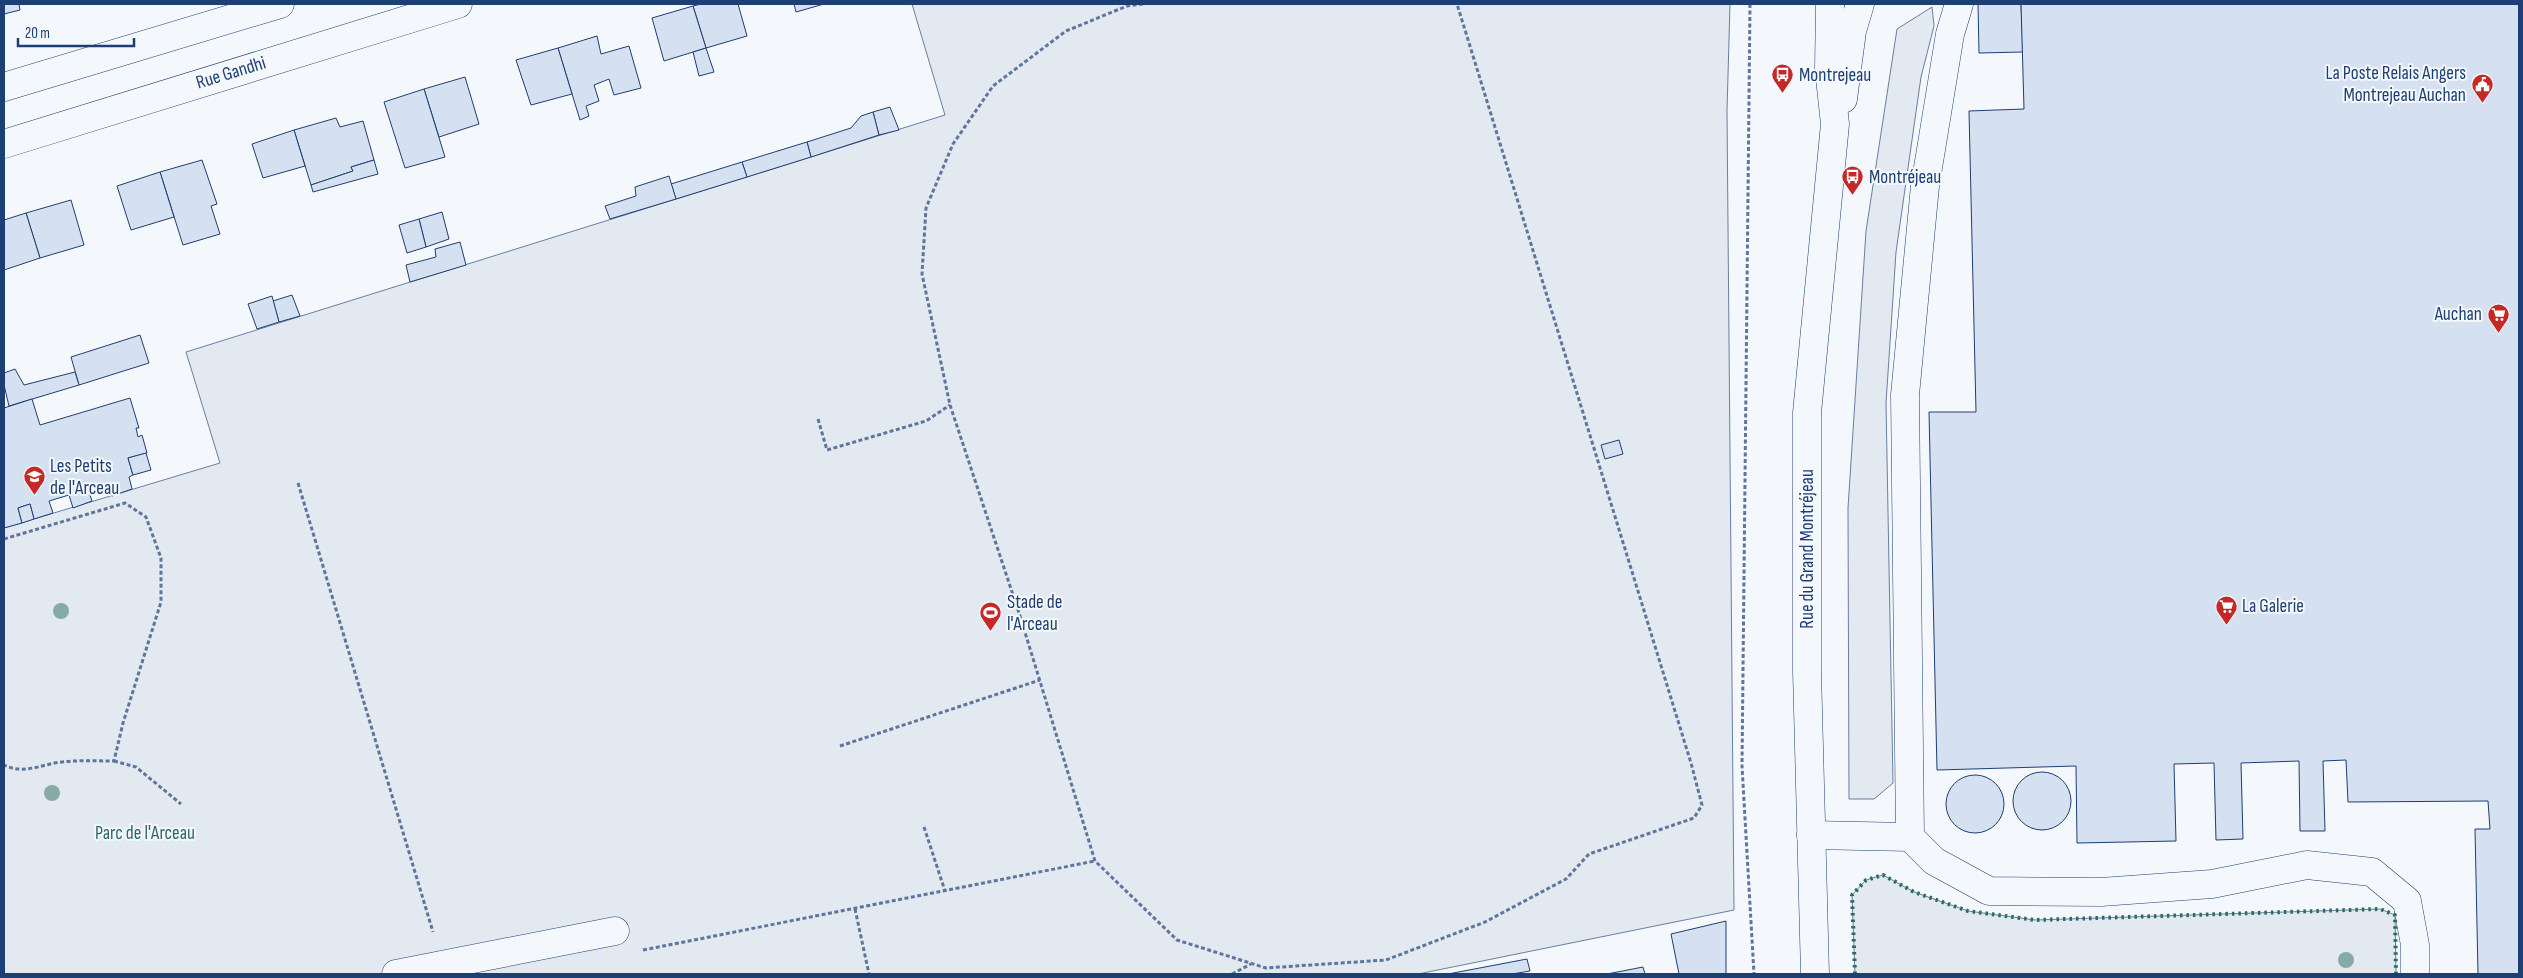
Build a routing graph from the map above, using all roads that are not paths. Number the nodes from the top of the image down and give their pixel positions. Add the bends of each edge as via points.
1 (280, 4) edge
2 (458, 4) edge
3 (1830, 4) edge
4 (1860, 4) edge
5 (1959, 4) edge
6 (4, 87) edge
7 (1835, 124) junction
8 (4, 144) edge
9 (1811, 835) junction
10 (1910, 837) junction
11 (615, 931) road end
12 (396, 974) edge
13 (1815, 974) edge
14 (2415, 974) edge

1 - 6 street
2 - 8 street, Rue Gandhi
3 - 7 street, Rue du Grand Montréjeau via 1829,69
4 - 7 street, Rue du Grand Montréjeau via 1852,31 1846,90
5 - 10 street via 1950,34 1925,186 1905,395
7 - 9 street, Rue du Grand Montréjeau via 1807,413
9 - 10 street
9 - 13 street, Rue du Grand Montréjeau
10 - 14 street via 1934,861 1989,891 2101,892 2212,884 2306,864 2372,872 2407,901 2415,945
11 - 12 street

